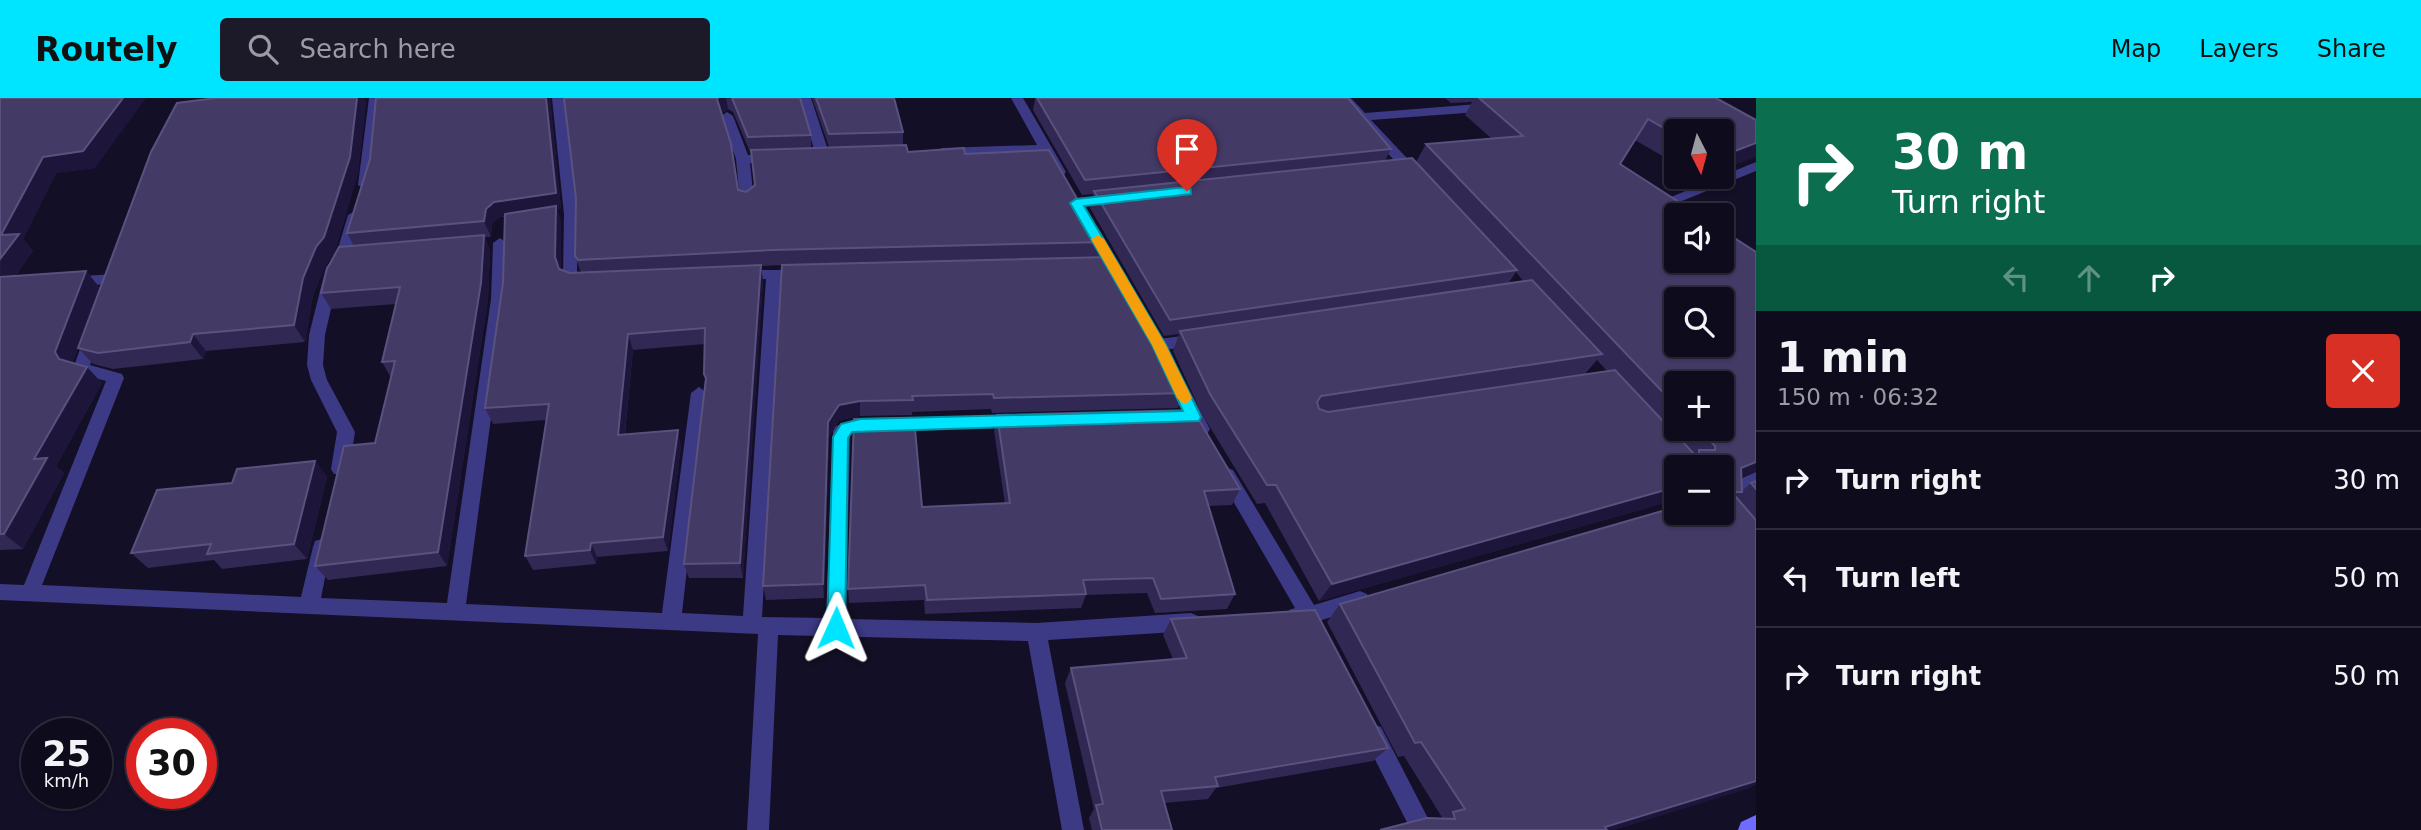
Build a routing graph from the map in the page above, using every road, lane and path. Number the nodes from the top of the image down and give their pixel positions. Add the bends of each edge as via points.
1 (375, 98) edge
2 (558, 98) edge
3 (805, 98) edge
4 (1344, 98) edge
5 (1024, 102) edge
6 (1507, 106) edge
7 (727, 116) dead end
8 (1362, 117) junction
9 (1047, 149) junction
10 (921, 153) edge
11 (824, 156) edge
12 (783, 157) edge
13 (743, 159) junction
14 (1756, 166) edge
15 (1426, 188) edge
16 (1132, 197) edge
17 (747, 201) edge
18 (1076, 203) junction
19 (1664, 211) edge
20 (496, 238) dead end
21 (828, 272) edge
22 (774, 273) junction
23 (720, 276) edge
24 (113, 279) edge
25 (50, 283) edge
26 (601, 283) edge
27 (1126, 288) edge
28 (99, 318) edge
29 (1213, 338) edge
30 (699, 393) dead end
31 (1040, 420) edge
32 (1207, 440) edge
33 (1220, 463) edge
34 (1756, 479) edge
35 (337, 485) edge
36 (1734, 489) edge
37 (327, 525) edge
38 (0, 593) edge
39 (29, 595) junction
40 (1375, 596) edge
41 (309, 606) junction
42 (455, 612) junction
43 (1310, 615) junction
44 (1282, 616) edge
45 (671, 621) junction
46 (1214, 621) edge
47 (760, 626) junction
48 (836, 628) junction
49 (1036, 632) junction
50 (1322, 639) edge
51 (1366, 722) edge
52 (1756, 826) edge
53 (758, 830) edge
54 (1073, 830) edge
55 (1423, 830) edge
56 (1749, 830) edge

1 - 35 street via 368,174 349,257 333,267 317,334 319,380 346,432
2 - 26 street via 570,276 581,283
3 - 11 street
4 - 8 street
5 - 9 street
6 - 8 street
7 - 13 street
8 - 15 street via 1401,169
9 - 10 street
9 - 18 street
12 - 13 street
13 - 17 street
14 - 19 street via 1656,206
16 - 18 street
18 - 27 street via 1107,265
20 - 42 street via 499,299
21 - 22 street
22 - 23 street
22 - 47 street
24 - 25 street
28 - 39 street via 81,369 116,378
29 - 32 street via 1156,340 1186,417
30 - 45 street
31 - 48 street via 860,425 842,431
33 - 43 street
34 - 36 street
37 - 41 street
38 - 39 street
39 - 41 street
40 - 43 street
41 - 42 street
42 - 45 street
43 - 44 street
43 - 50 street
45 - 47 street
46 - 49 street
47 - 48 street
47 - 53 street
48 - 49 street
49 - 54 street
51 - 55 street
52 - 56 street

